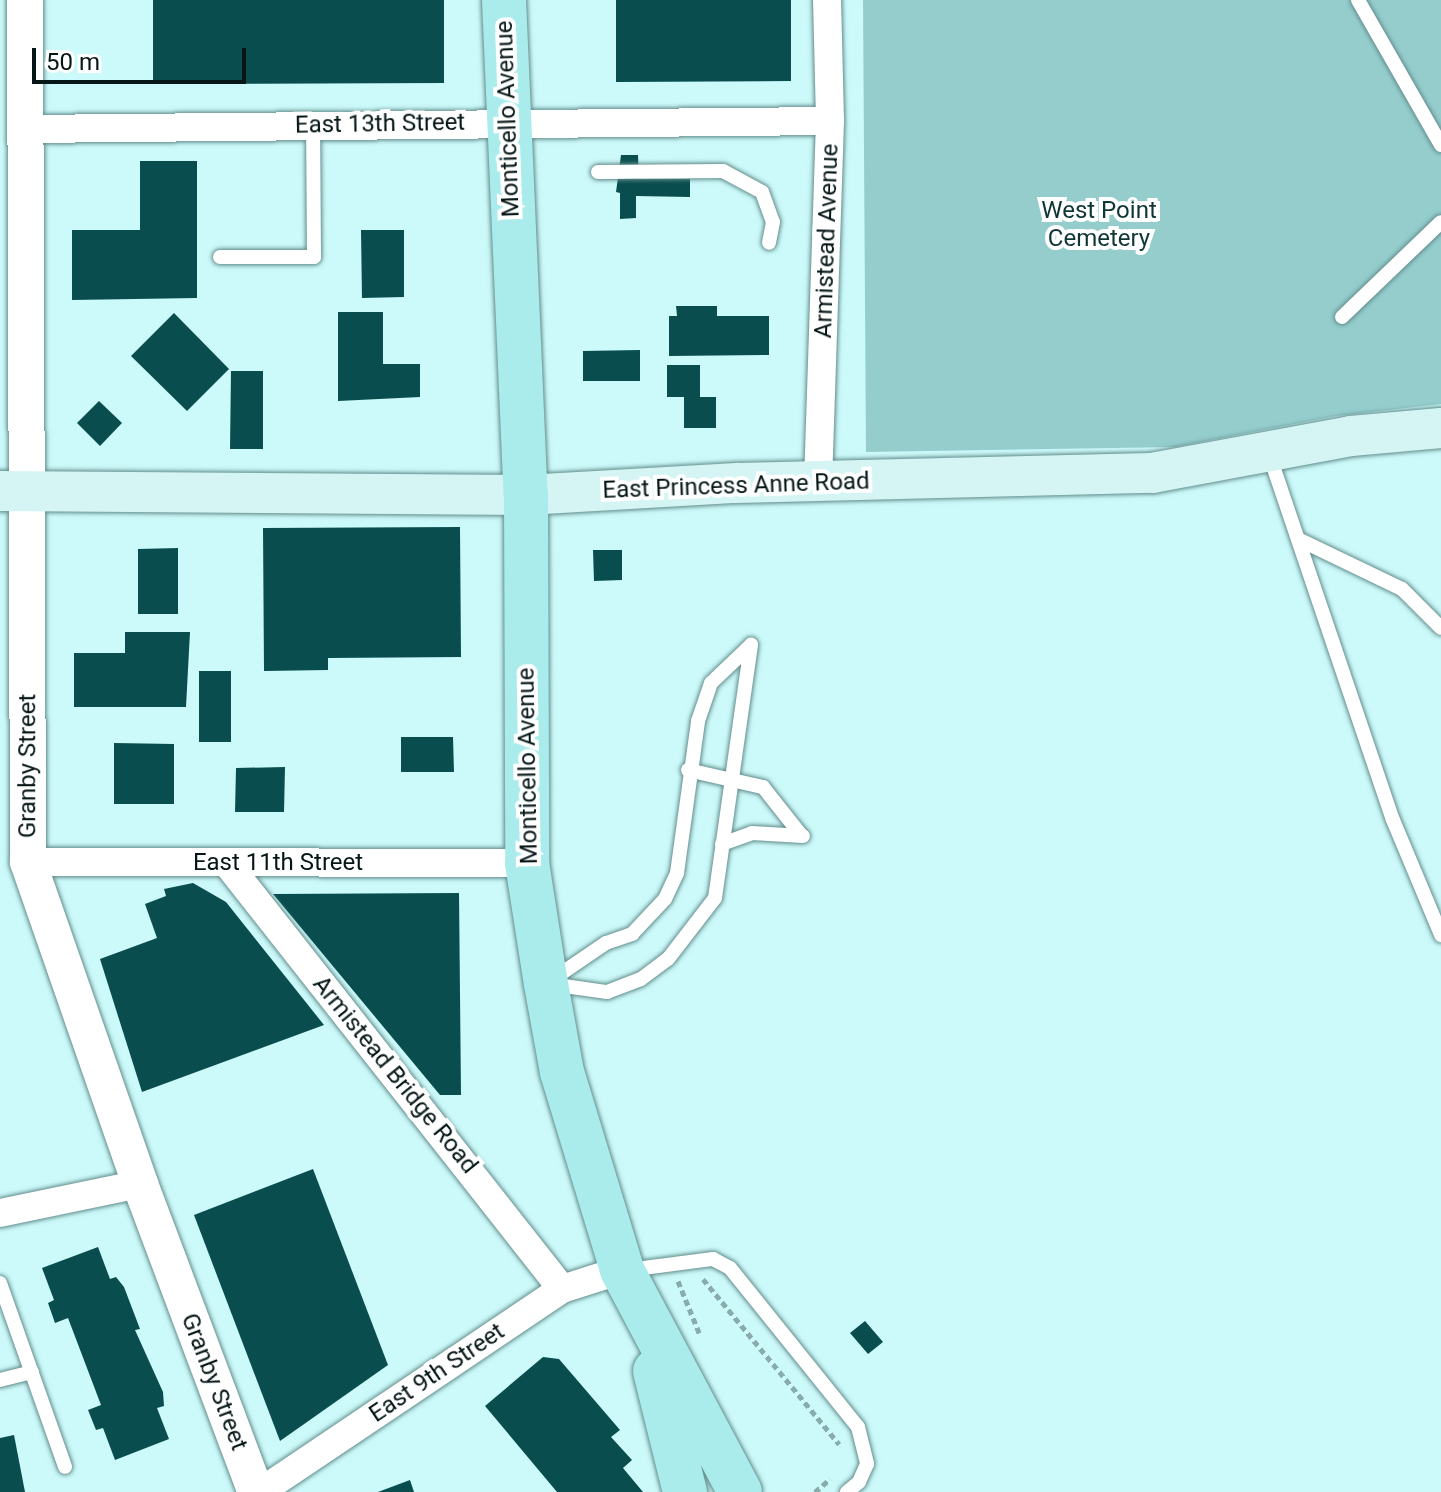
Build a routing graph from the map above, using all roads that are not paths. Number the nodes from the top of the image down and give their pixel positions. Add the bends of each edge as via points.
1 (25, 0) edge
2 (504, 0) edge
3 (827, 0) edge
4 (1358, 0) edge
5 (830, 121) junction
6 (508, 123) junction
7 (313, 125) junction
8 (26, 129) junction
9 (1441, 145) edge
10 (598, 172) dead end
11 (1441, 222) edge
12 (769, 243) dead end
13 (220, 257) dead end
14 (1342, 317) dead end
15 (1441, 428) edge
16 (1269, 454) junction
17 (818, 483) junction
18 (13, 491) edge
19 (526, 495) junction
20 (1298, 539) junction
21 (1441, 628) edge
22 (688, 770) junction
23 (729, 781) junction
24 (722, 844) junction
25 (28, 862) junction
26 (226, 862) junction
27 (527, 863) junction
28 (1441, 935) edge
29 (546, 984) junction
30 (140, 1184) junction
31 (0, 1213) edge
32 (622, 1270) junction
33 (0, 1283) edge
34 (562, 1289) junction
35 (640, 1310) junction
36 (32, 1372) junction
37 (0, 1380) edge
38 (65, 1467) dead end
39 (258, 1492) edge
40 (685, 1492) edge
41 (740, 1492) edge
42 (847, 1492) edge

1 - 8 street, Granby Street
2 - 6 main road, Monticello Avenue
3 - 5 street, Armistead Avenue
4 - 9 lane
5 - 6 street, East 13th Street
5 - 17 street, Armistead Avenue
6 - 7 street, East 13th Street
6 - 19 main road, Monticello Avenue
7 - 8 street, East 13th Street
7 - 13 lane via 314,257
8 - 18 street, Granby Street
10 - 12 lane via 723,171 762,192 773,222
11 - 14 lane
15 - 16 main road, East Princess Anne Road via 1351,436
16 - 17 main road, East Princess Anne Road via 1152,473
16 - 20 lane
17 - 19 main road, East Princess Anne Road
18 - 19 main road, East Princess Anne Road
18 - 25 street, Granby Street
19 - 27 main road, Monticello Avenue
20 - 21 lane via 1402,589
20 - 28 lane via 1389,807
22 - 23 lane
22 - 23 lane via 711,683 751,645
22 - 29 lane via 677,873 665,899 632,934 606,943
23 - 24 lane
23 - 24 lane via 763,787 803,836 752,833
24 - 29 lane via 715,898 668,959 641,979 607,992
25 - 26 street, East 11th Street
25 - 30 street, Granby Street
26 - 27 street, East 11th Street
26 - 34 street, Armistead Bridge Road
27 - 29 main road, Monticello Avenue
29 - 32 main road, Monticello Avenue via 562,1072
30 - 31 street
30 - 39 street, Granby Street
32 - 34 street, East 9th Street
32 - 35 main road, Monticello Avenue
32 - 42 lane via 713,1259 730,1268 858,1427 867,1464
33 - 36 lane
34 - 39 street, East 9th Street
35 - 40 main road
35 - 41 main road, Monticello Avenue
36 - 37 lane
36 - 38 lane

